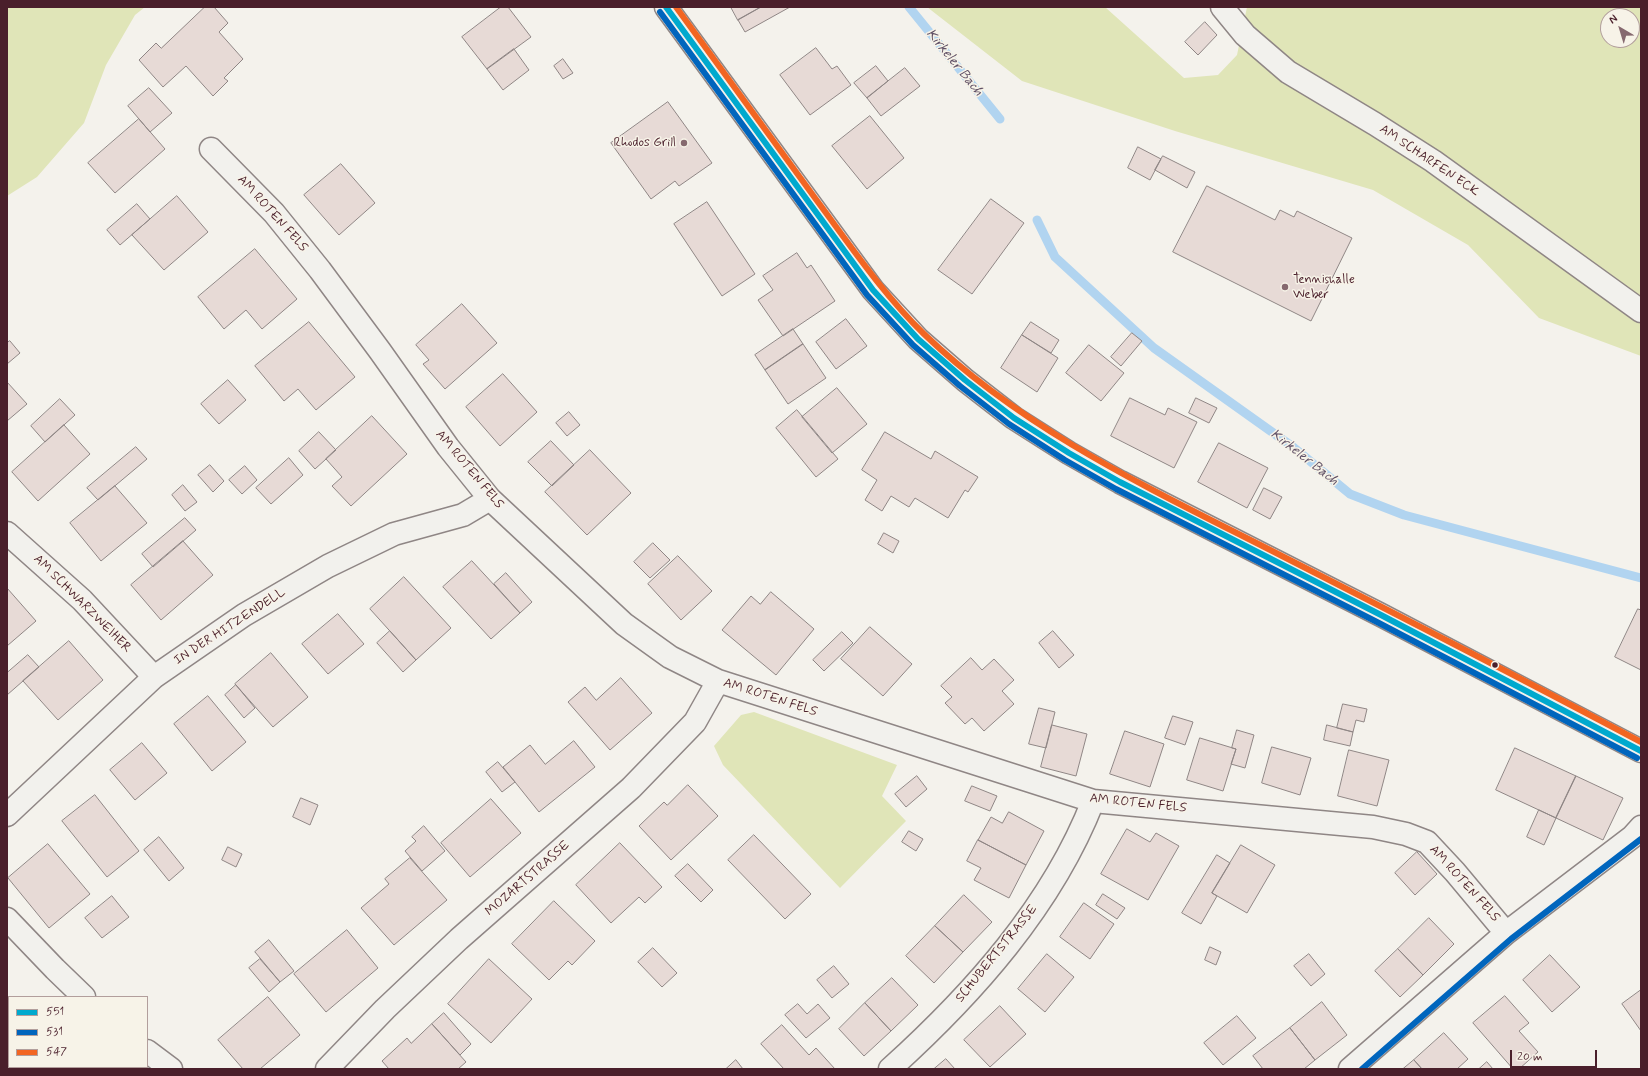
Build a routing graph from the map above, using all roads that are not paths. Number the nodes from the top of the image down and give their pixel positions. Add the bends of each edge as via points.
1 (666, 7) edge
2 (1222, 7) edge
3 (211, 149) dead end
4 (1641, 311) edge
5 (490, 498) junction
6 (7, 533) edge
7 (154, 678) junction
8 (718, 681) junction
9 (1641, 751) edge
10 (1093, 801) junction
11 (7, 815) edge
12 (1641, 827) edge
13 (7, 919) edge
14 (1506, 933) junction
15 (83, 996) edge
16 (148, 1052) edge
17 (171, 1069) edge
18 (327, 1069) edge
19 (890, 1069) edge
20 (1350, 1069) edge

1 - 9 street via 873,290 918,339 1014,418 1068,453 1120,482
2 - 4 street, AM SCHARFEN ECK via 1245,35 1288,72 1433,161
3 - 5 street, AM ROTEN FELS via 274,213 320,270 448,447
5 - 7 street, IN DER HITZENDELL via 463,515 394,534 328,566 244,615
5 - 8 street, AM ROTEN FELS via 624,624 670,657
6 - 7 street, AM SCHWARZWEIHER via 82,600
7 - 11 street, IN DER HITZENDELL
8 - 10 street, AM ROTEN FELS
8 - 18 street, MOZARTSTRASSE via 694,722 631,788 459,939 385,1009
10 - 14 street, AM ROTEN FELS via 1373,827 1406,834 1426,842
10 - 19 street, SCHUBERTSTRASSE via 1065,863 1026,922 974,986
12 - 14 street via 1632,837
13 - 15 street
14 - 20 street
16 - 17 street

